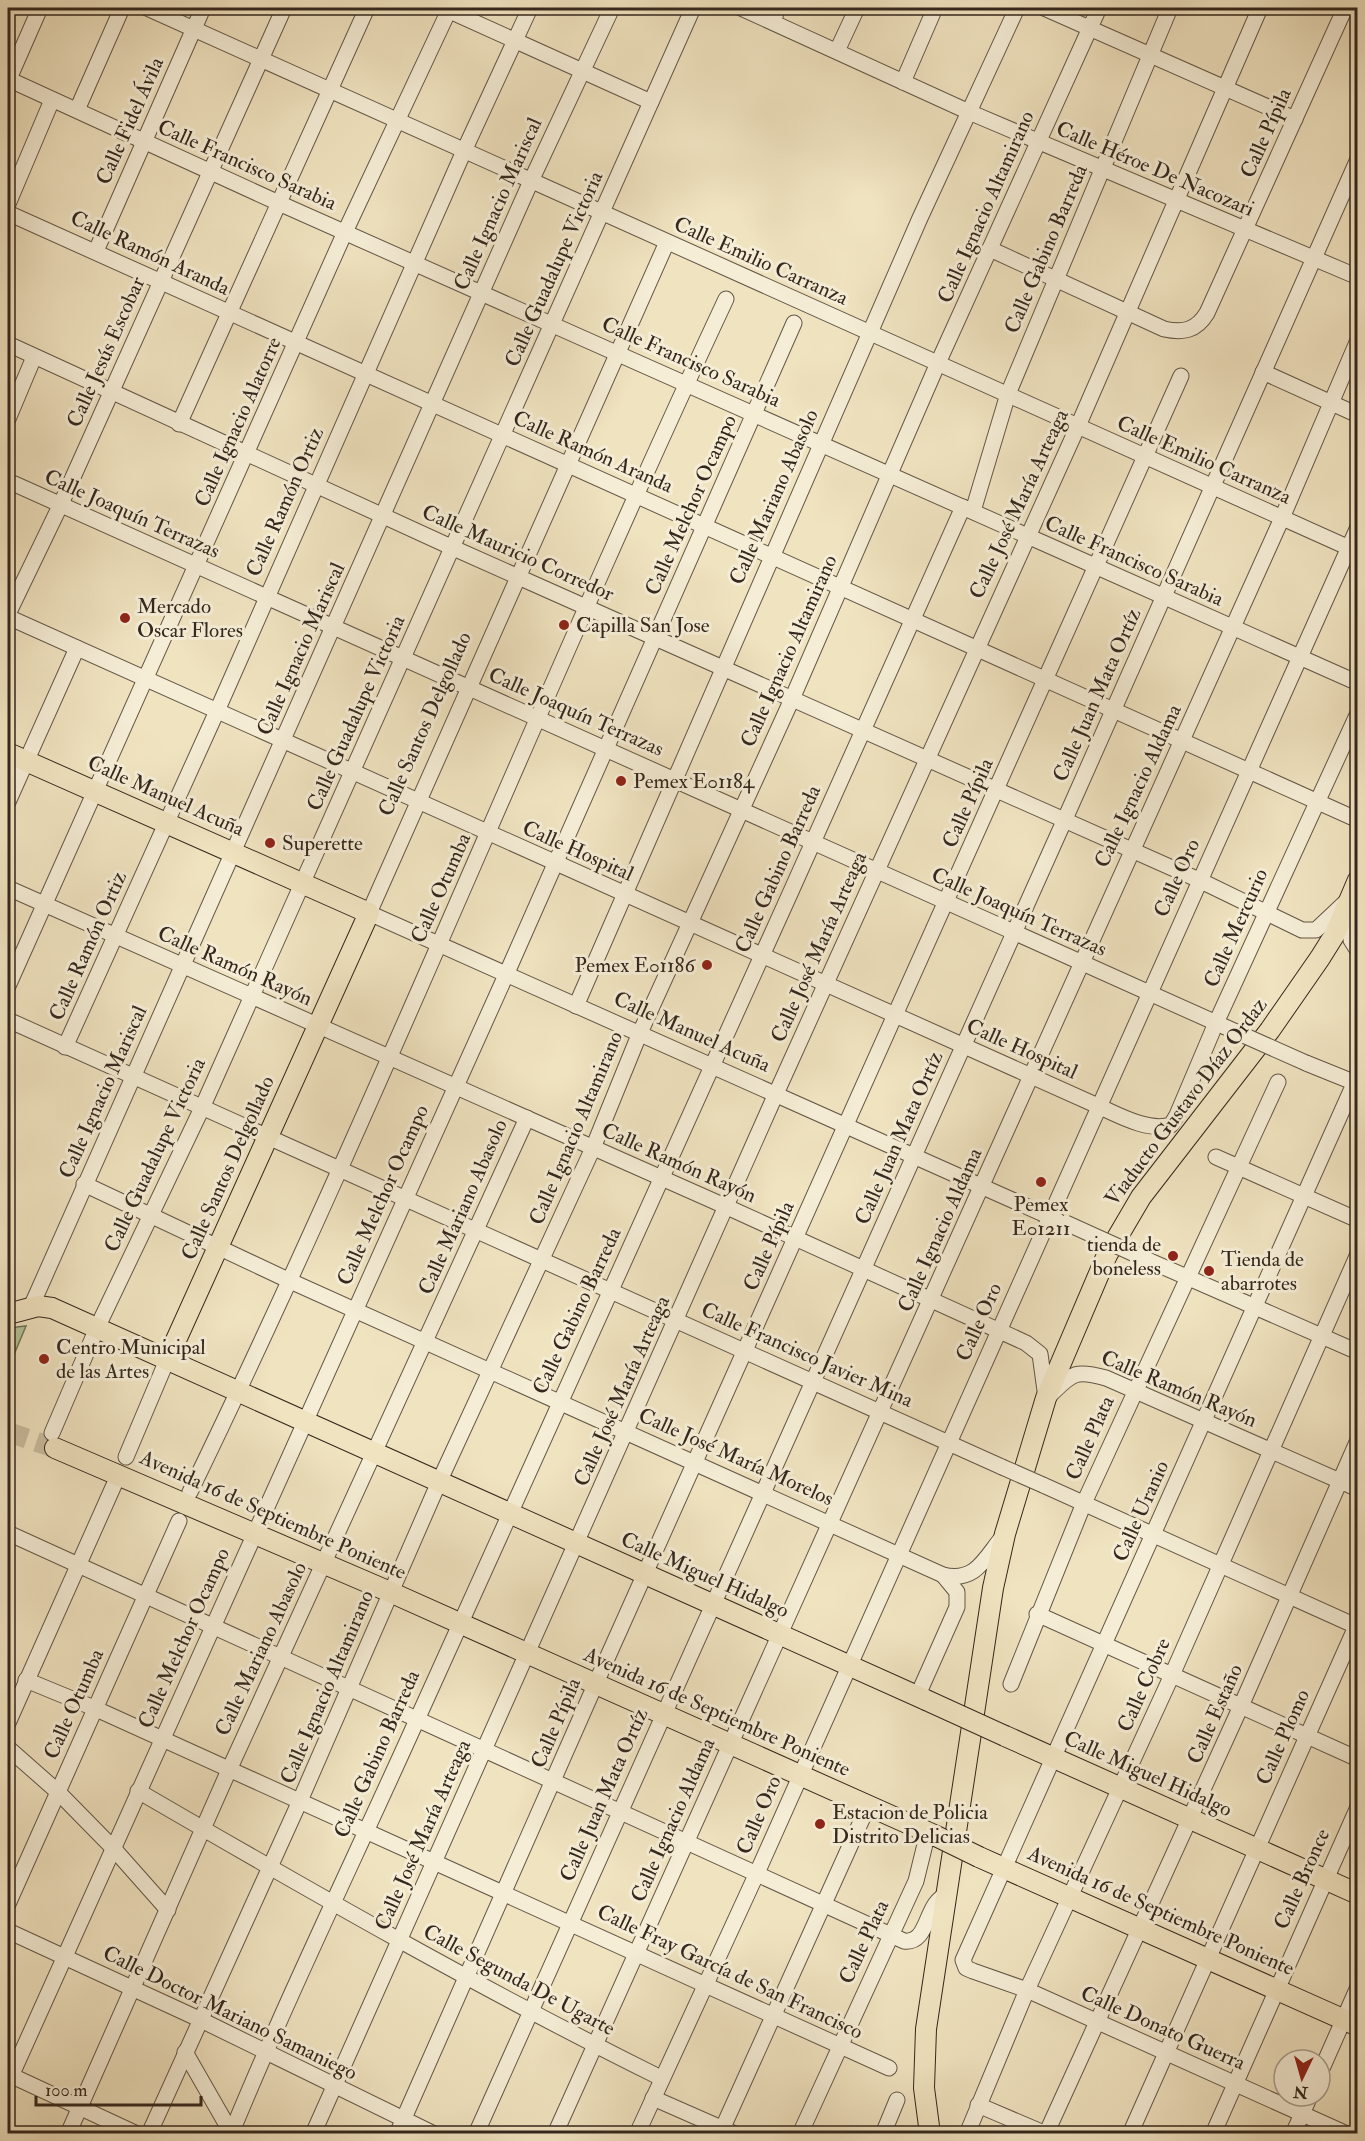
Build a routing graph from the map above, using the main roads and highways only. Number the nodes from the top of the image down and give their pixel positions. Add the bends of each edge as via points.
1 (16, 756) edge
2 (1354, 889) edge
3 (369, 913) joint
4 (8, 1314) edge
5 (167, 1360) junction
6 (53, 1441) tunnel mouth
7 (1358, 1894) edge
8 (1350, 2023) edge
9 (930, 2133) edge

1 - 3 main road, Calle Manuel Acuña
2 - 9 main road, Viaducto Gustavo Díaz Ordaz via 1335,934 1314,967 1120,1230 1046,1398 993,1588 923,2057
3 - 5 main road, Calle Santos Delgollado
4 - 5 main road, Calle Miguel Hidalgo via 31,1307 52,1308
5 - 7 main road, Calle Miguel Hidalgo, bridge
6 - 8 main road, Avenida 16 de Septiembre Poniente, bridge

